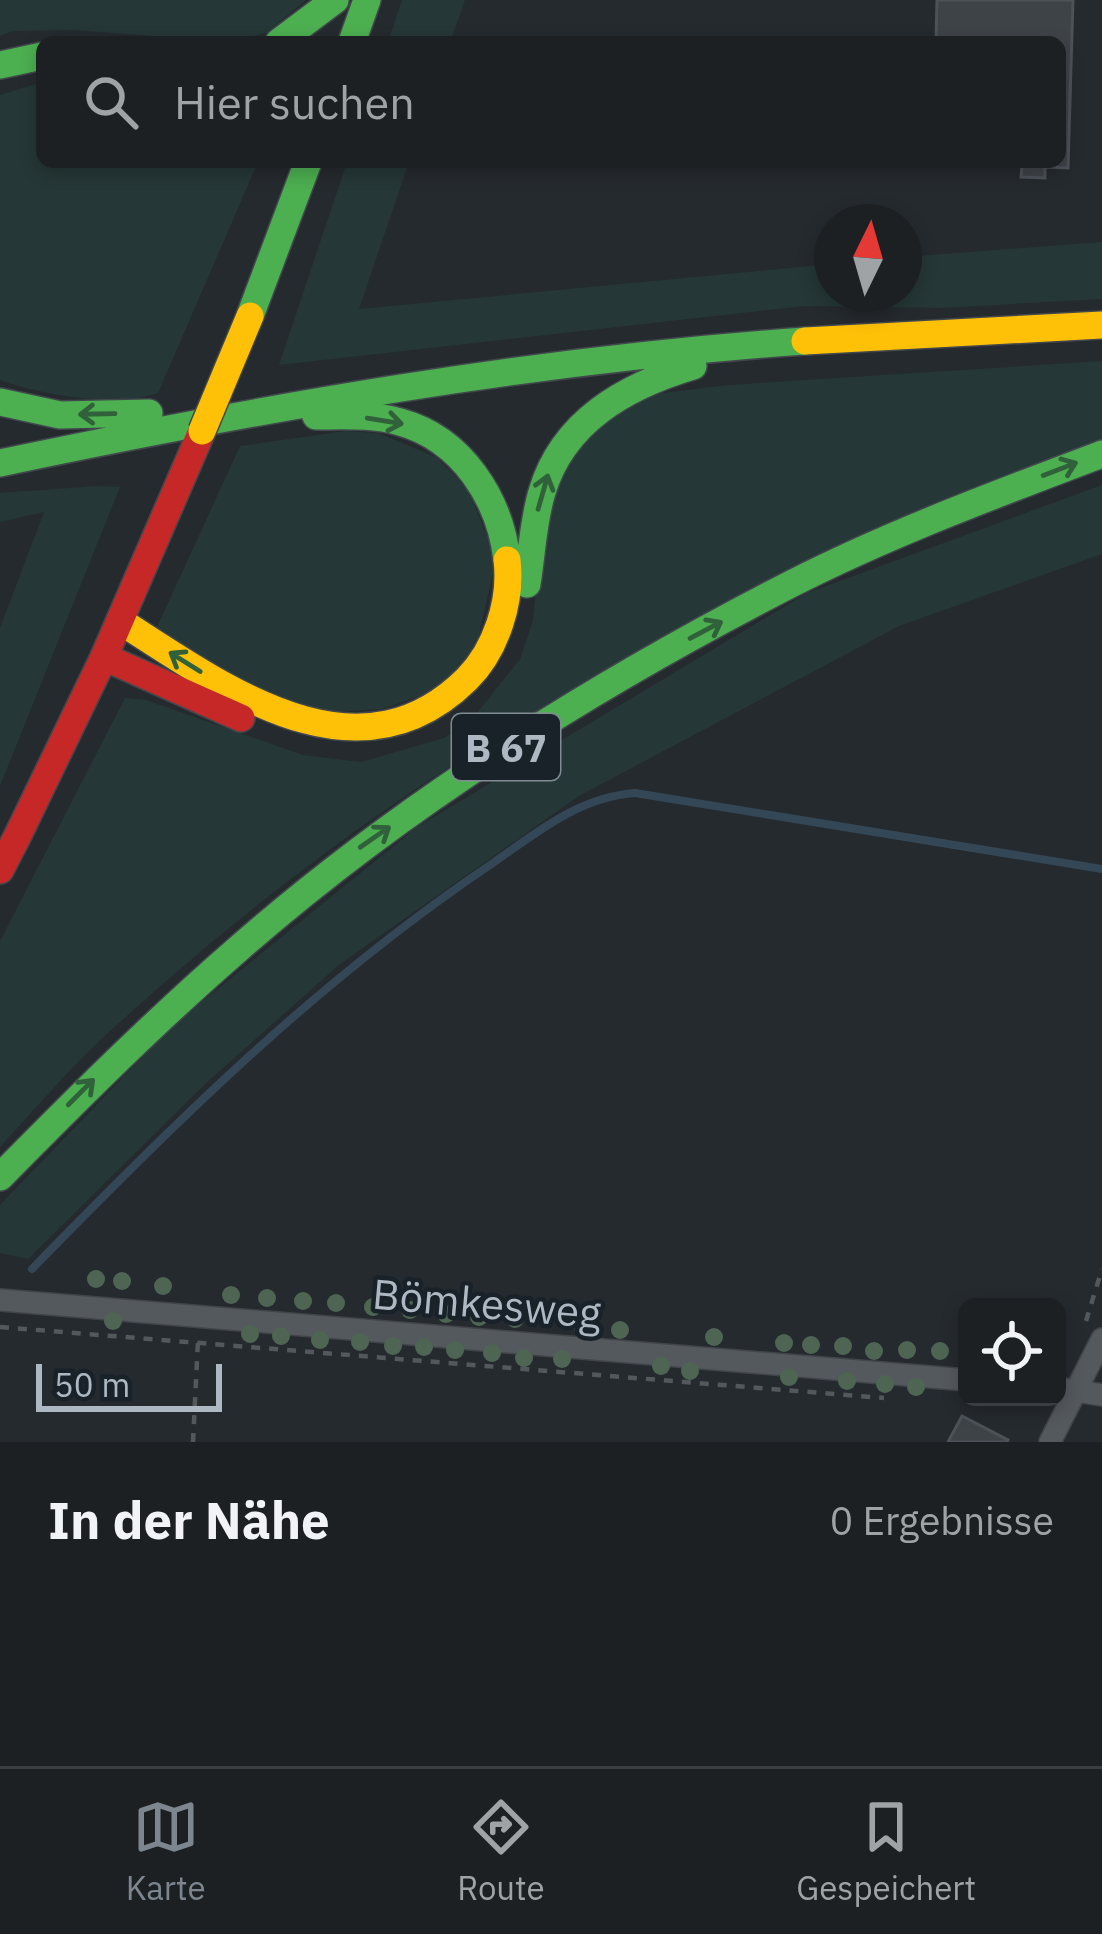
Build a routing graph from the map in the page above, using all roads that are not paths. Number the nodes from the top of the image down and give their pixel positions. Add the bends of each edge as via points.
1 (334, 0) edge
2 (367, 0) edge
3 (290, 36) edge
4 (354, 36) edge
5 (36, 57) edge
6 (0, 65) edge
7 (306, 168) edge
8 (1102, 325) edge
9 (795, 341) junction
10 (0, 402) edge
11 (226, 415) junction
12 (1102, 454) edge
13 (0, 463) edge
14 (120, 621) junction
15 (104, 657) junction
16 (0, 870) edge
17 (0, 1177) edge
18 (0, 1300) edge
19 (1102, 1340) edge
20 (958, 1379) edge
21 (1067, 1390) edge
22 (1102, 1395) edge
23 (1050, 1442) edge

1 - 3 main road
2 - 4 main road
5 - 6 main road
7 - 14 main road, bridge
8 - 9 main road
9 - 11 main road via 511,370
15 -> 9 main road via 292,736 357,745 404,738 482,692 506,656 521,618 543,487 577,428 631,387
11 -> 10 main road via 60,415
11 - 13 main road
11 -> 14 main road via 400,422 459,456 499,512 511,565 489,653 444,700 402,720 345,726 258,704
17 -> 12 main road, B 67 via 146,1027 263,925 563,710 824,568
14 - 15 main road
15 - 16 main road
18 - 20 street, Bömkesweg
19 - 21 street
21 - 22 street
21 - 23 street

